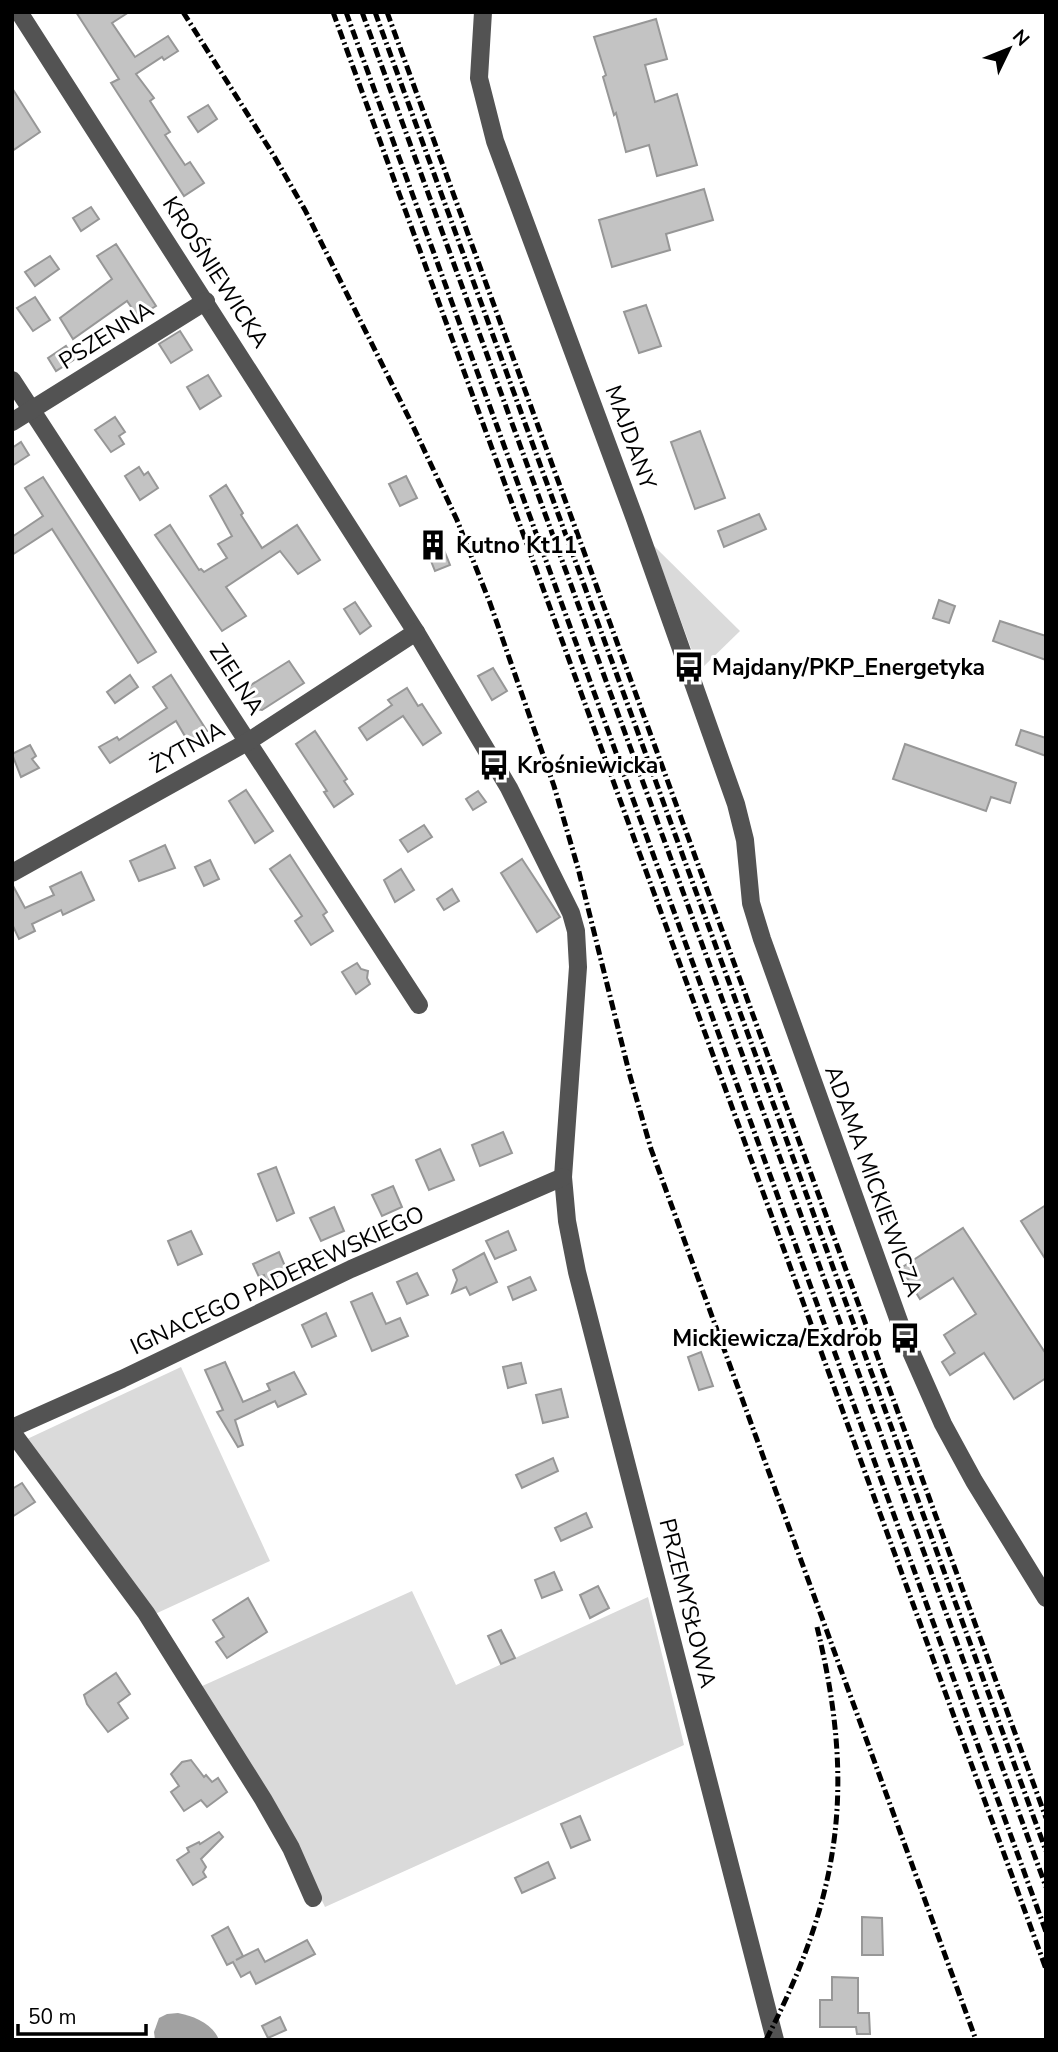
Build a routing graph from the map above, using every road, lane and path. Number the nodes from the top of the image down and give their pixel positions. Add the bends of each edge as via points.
1 (19, 12) edge
2 (483, 12) edge
3 (206, 301) junction
4 (12, 380) edge
5 (32, 411) junction
6 (12, 422) edge
7 (416, 632) junction
8 (248, 741) junction
9 (12, 873) edge
10 (748, 878) joint
11 (419, 1005) dead end
12 (563, 1177) junction
13 (12, 1430) edge
14 (1046, 1598) edge
15 (313, 1898) dead end
16 (775, 2040) edge

1 - 3 street, KROŚNIEWICKA
2 - 10 street, MAJDANY via 479,78 495,141 732,792 745,840
3 - 5 street, PSZENNA
3 - 7 street, KROŚNIEWICKA
4 - 5 street, ZIELNA
5 - 6 street, PSZENNA
5 - 8 street, ZIELNA
7 - 8 street, ŻYTNIA
7 - 12 street, KROŚNIEWICKA via 509,788 576,931 578,967
8 - 9 street, ŻYTNIA
8 - 11 street, ZIELNA
10 - 14 street, ADAMA MICKIEWICZA via 762,939 905,1338 949,1436
12 - 13 street, IGNACEGO PADEREWSKIEGO via 351,1269
12 - 16 street, PRZEMYSŁOWA via 577,1272
13 - 15 street, IGNACEGO PADEREWSKIEGO via 146,1613 263,1799

